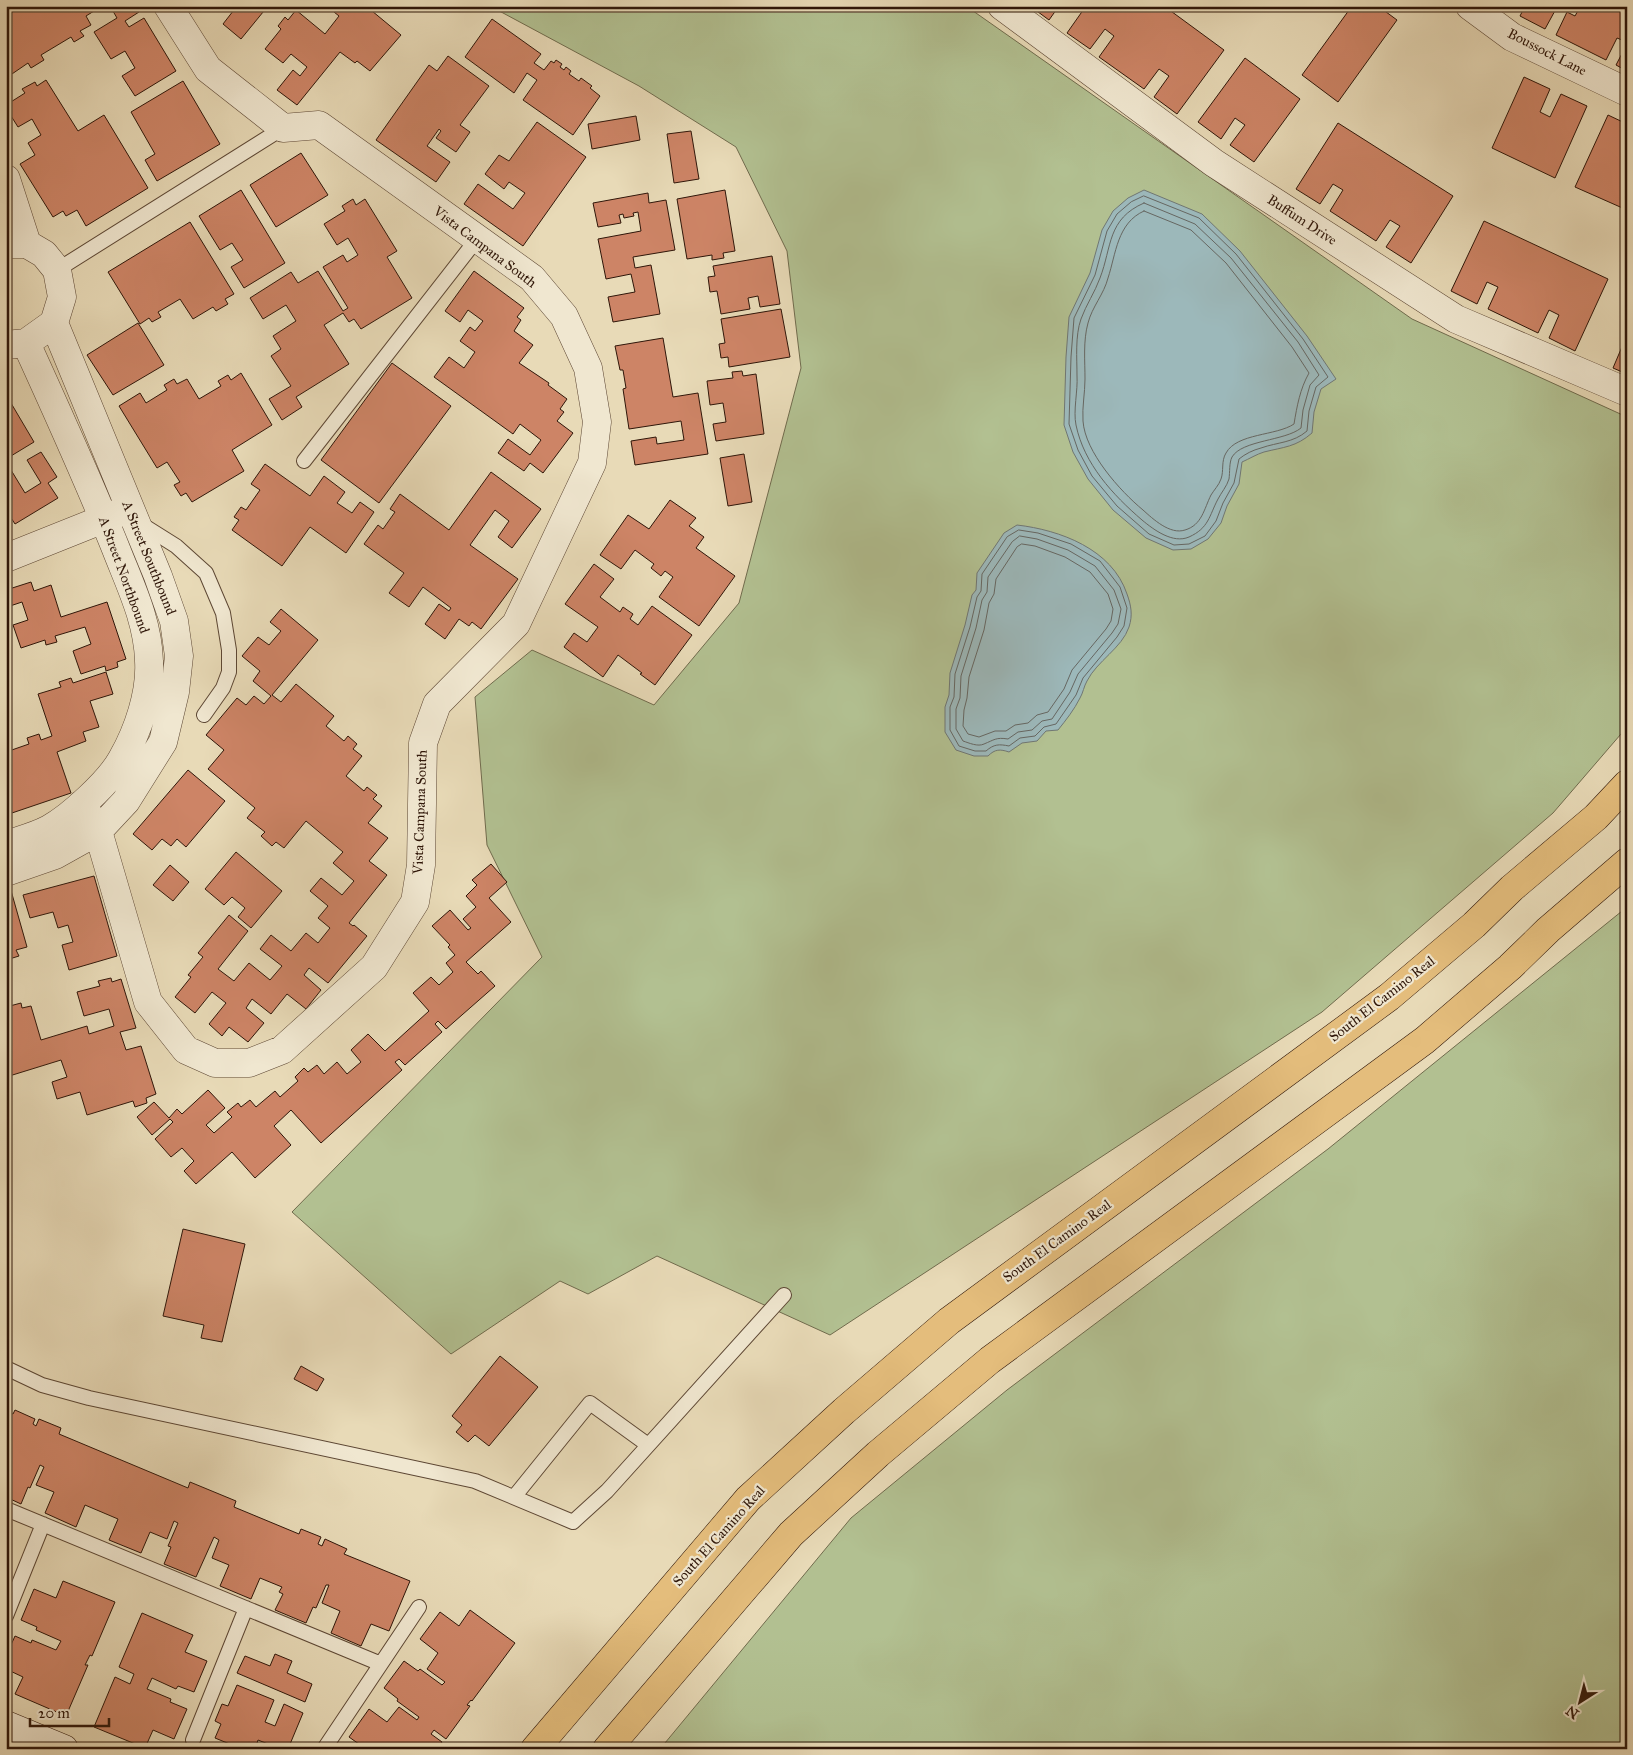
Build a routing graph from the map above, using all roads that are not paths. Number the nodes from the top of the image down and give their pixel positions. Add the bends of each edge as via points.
1 (168, 6) edge
2 (1002, 6) edge
3 (1470, 6) edge
4 (1627, 92) edge
5 (283, 128) junction
6 (6, 179) edge
7 (477, 239) junction
8 (16, 244) edge
9 (57, 270) junction
10 (54, 323) junction
11 (16, 344) edge
12 (1627, 392) edge
13 (304, 461) dead end
14 (132, 514) junction
15 (104, 519) junction
16 (6, 558) edge
17 (204, 715) dead end
18 (1627, 784) edge
19 (82, 804) junction
20 (98, 831) junction
21 (6, 845) edge
22 (1627, 862) edge
23 (6, 872) edge
24 (784, 1295) dead end
25 (6, 1368) edge
26 (648, 1445) junction
27 (514, 1497) junction
28 (6, 1509) edge
29 (43, 1524) junction
30 (419, 1607) dead end
31 (246, 1608) junction
32 (6, 1616) edge
33 (381, 1664) junction
34 (6, 1725) edge
35 (193, 1740) dead end
36 (64, 1749) edge
37 (324, 1749) edge
38 (535, 1749) edge
39 (608, 1749) edge

1 - 5 street via 208,69
2 - 12 street, Buffum Drive via 1214,163 1456,319
3 - 4 street, Boussock Lane via 1512,37
5 - 7 street, Vista Campana South via 319,125
5 - 9 lane, Vista Campana South
6 - 8 street
7 - 13 lane
7 - 20 street, Vista Campana South via 532,278 564,316 588,368 597,422 592,463 516,624 437,704 423,743 420,865 415,902 374,967 282,1050 249,1063 215,1063 186,1050 148,1002
8 - 9 street via 44,254
9 - 10 street via 62,297
10 - 11 street
10 - 14 street, A Street Southbound
11 - 15 street, A Street Northbound
14 - 15 street
14 - 17 lane via 206,573 223,613 229,672 223,688
14 - 20 street, A Street Southbound via 174,621 179,656 175,692 163,742 126,801
15 - 16 street
15 - 19 street, A Street Northbound via 135,597 146,632 150,662 138,724 122,760
18 - 38 main road, South El Camino Real via 1596,817 1389,997 949,1320 844,1411 748,1499
19 - 20 street, Vista Campana South
19 - 21 street, A Street Northbound via 48,829
20 - 23 street, A Street Southbound via 55,856
22 - 39 main road via 1425,1040 990,1360 878,1454 791,1534
24 - 26 lane
25 - 27 lane via 42,1385 89,1398 475,1481
26 - 27 lane via 573,1522
26 - 27 lane via 590,1403
28 - 29 lane
29 - 31 lane
29 - 32 lane
30 - 33 lane
31 - 33 lane
31 - 35 lane
33 - 37 lane
34 - 36 street

